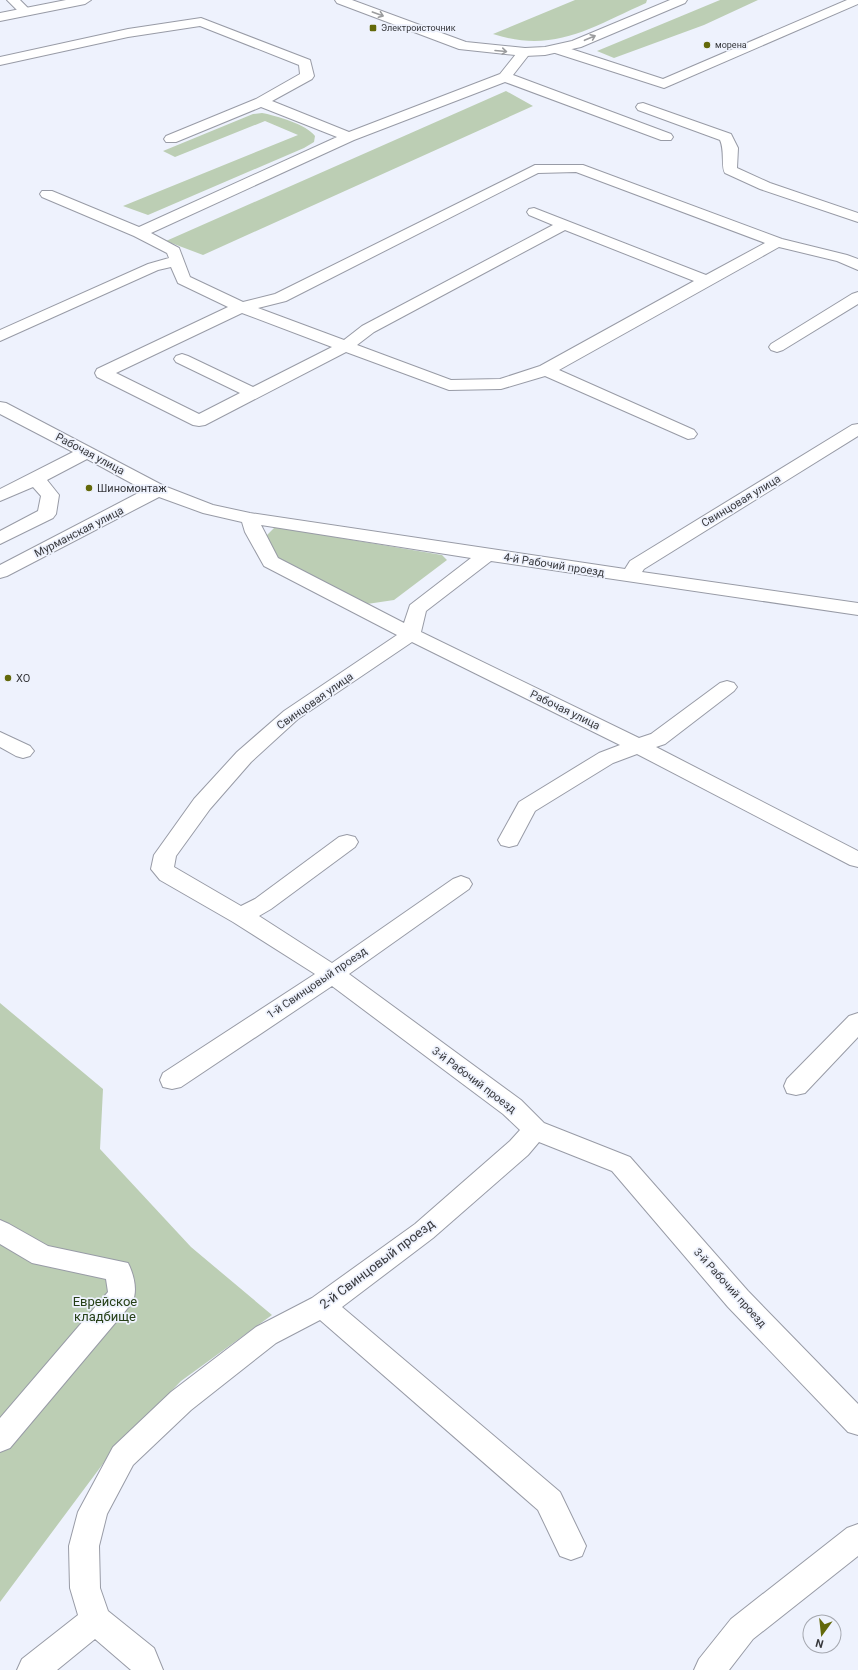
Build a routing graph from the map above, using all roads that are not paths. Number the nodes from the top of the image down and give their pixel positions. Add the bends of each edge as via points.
1 (13, 0) edge
2 (85, 0) edge
3 (341, 0) edge
4 (679, 0) edge
5 (857, 0) edge
6 (26, 12) junction
7 (0, 17) edge
8 (557, 49) junction
9 (525, 52) junction
10 (0, 61) edge
11 (505, 77) junction
12 (261, 102) junction
13 (644, 107) dead end
14 (349, 137) junction
15 (666, 137) dead end
16 (171, 139) dead end
17 (46, 194) dead end
18 (534, 212) dead end
19 (858, 218) edge
20 (566, 224) junction
21 (139, 233) junction
22 (777, 242) junction
23 (177, 261) junction
24 (858, 265) edge
25 (707, 281) junction
26 (858, 297) edge
27 (241, 307) junction
28 (0, 336) edge
29 (346, 346) junction
30 (777, 347) dead end
31 (182, 359) dead end
32 (546, 370) junction
33 (253, 393) junction
34 (0, 407) edge
35 (858, 429) edge
36 (688, 434) dead end
37 (839, 441) junction
38 (858, 447) edge
39 (87, 452) junction
40 (36, 479) junction
41 (158, 490) junction
42 (0, 496) edge
43 (250, 518) junction
44 (0, 538) edge
45 (487, 555) junction
46 (0, 572) edge
47 (630, 577) junction
48 (858, 609) edge
49 (411, 634) junction
50 (727, 687) dead end
51 (0, 739) edge
52 (638, 746) junction
53 (23, 751) dead end
54 (509, 840) dead end
55 (347, 842) dead end
56 (858, 860) edge
57 (162, 868) joint
58 (461, 884) dead end
59 (241, 916) junction
60 (332, 974) junction
61 (858, 1022) edge
62 (172, 1080) dead end
63 (796, 1086) dead end
64 (534, 1130) junction
65 (0, 1231) edge
66 (322, 1306) junction
67 (858, 1423) edge
68 (0, 1439) edge
69 (858, 1538) edge
70 (572, 1546) dead end
71 (95, 1620) junction
72 (33, 1670) edge
73 (147, 1670) edge
74 (710, 1670) edge

1 - 6 street
2 - 6 street
3 -> 9 street via 464,46
8 -> 4 street via 576,44
5 - 8 street via 664,84
6 - 7 street
8 - 9 street
9 - 11 street
10 - 12 street via 128,33 201,22 305,63 307,76
11 - 14 street
11 - 15 street
12 - 14 street
12 - 16 street
13 - 19 street via 726,137 731,148 730,170 765,186
14 - 21 street
17 - 21 street
18 - 20 street
20 - 25 street
20 - 29 street via 368,329
21 - 23 street via 174,251
22 - 24 street via 842,258
22 - 25 street
22 - 27 street via 578,168 535,169 280,298
23 - 27 street via 183,280
23 - 28 street via 153,267
25 - 32 street
26 - 30 street
27 - 29 street
27 - 33 street via 103,374 199,420
29 - 32 street via 449,385 501,384
29 - 33 street
31 - 33 street
32 - 36 street
34 - 39 street, Рабочая улица
35 - 37 street, Свинцовая улица
37 - 38 street
37 - 47 street, Свинцовая улица via 637,565
39 - 40 street
39 - 41 street, Рабочая улица
40 - 42 street
40 - 44 street via 50,495 47,514
41 - 43 street, Рабочая улица via 187,502
41 - 46 street, Мурманская улица
43 - 45 street, 4-й Рабочий проезд
43 - 49 street, Рабочая улица via 254,532 271,562
45 - 47 street, 4-й Рабочий проезд
45 - 49 street via 417,609
47 - 48 street, 4-й Рабочий проезд
49 - 52 street, Рабочая улица
49 - 57 street, Свинцовая улица via 291,715 244,757 202,804 165,854
50 - 52 street via 658,739
51 - 53 street
52 - 54 street via 606,758 527,807
52 - 56 street, Рабочая улица
55 - 59 street via 263,904
57 - 59 street, 3-й Рабочий проезд via 168,876
58 - 60 street, 1-й Свинцовый проезд
59 - 60 street, 3-й Рабочий проезд
60 - 62 street, 1-й Свинцовый проезд
60 - 64 street, 3-й Рабочий проезд via 512,1108
61 - 63 street
64 - 66 street, 2-й Свинцовый проезд via 519,1148 424,1230
64 - 67 street, 3-й Рабочий проезд via 621,1164 738,1299
65 - 68 street via 42,1255 118,1271 122,1295
66 - 70 street via 549,1500
66 - 71 street, 2-й Свинцовый проезд via 266,1335 181,1401 123,1456 93,1512 84,1546 85,1588
69 - 74 street via 742,1629
71 - 72 street
71 - 73 street via 143,1659

